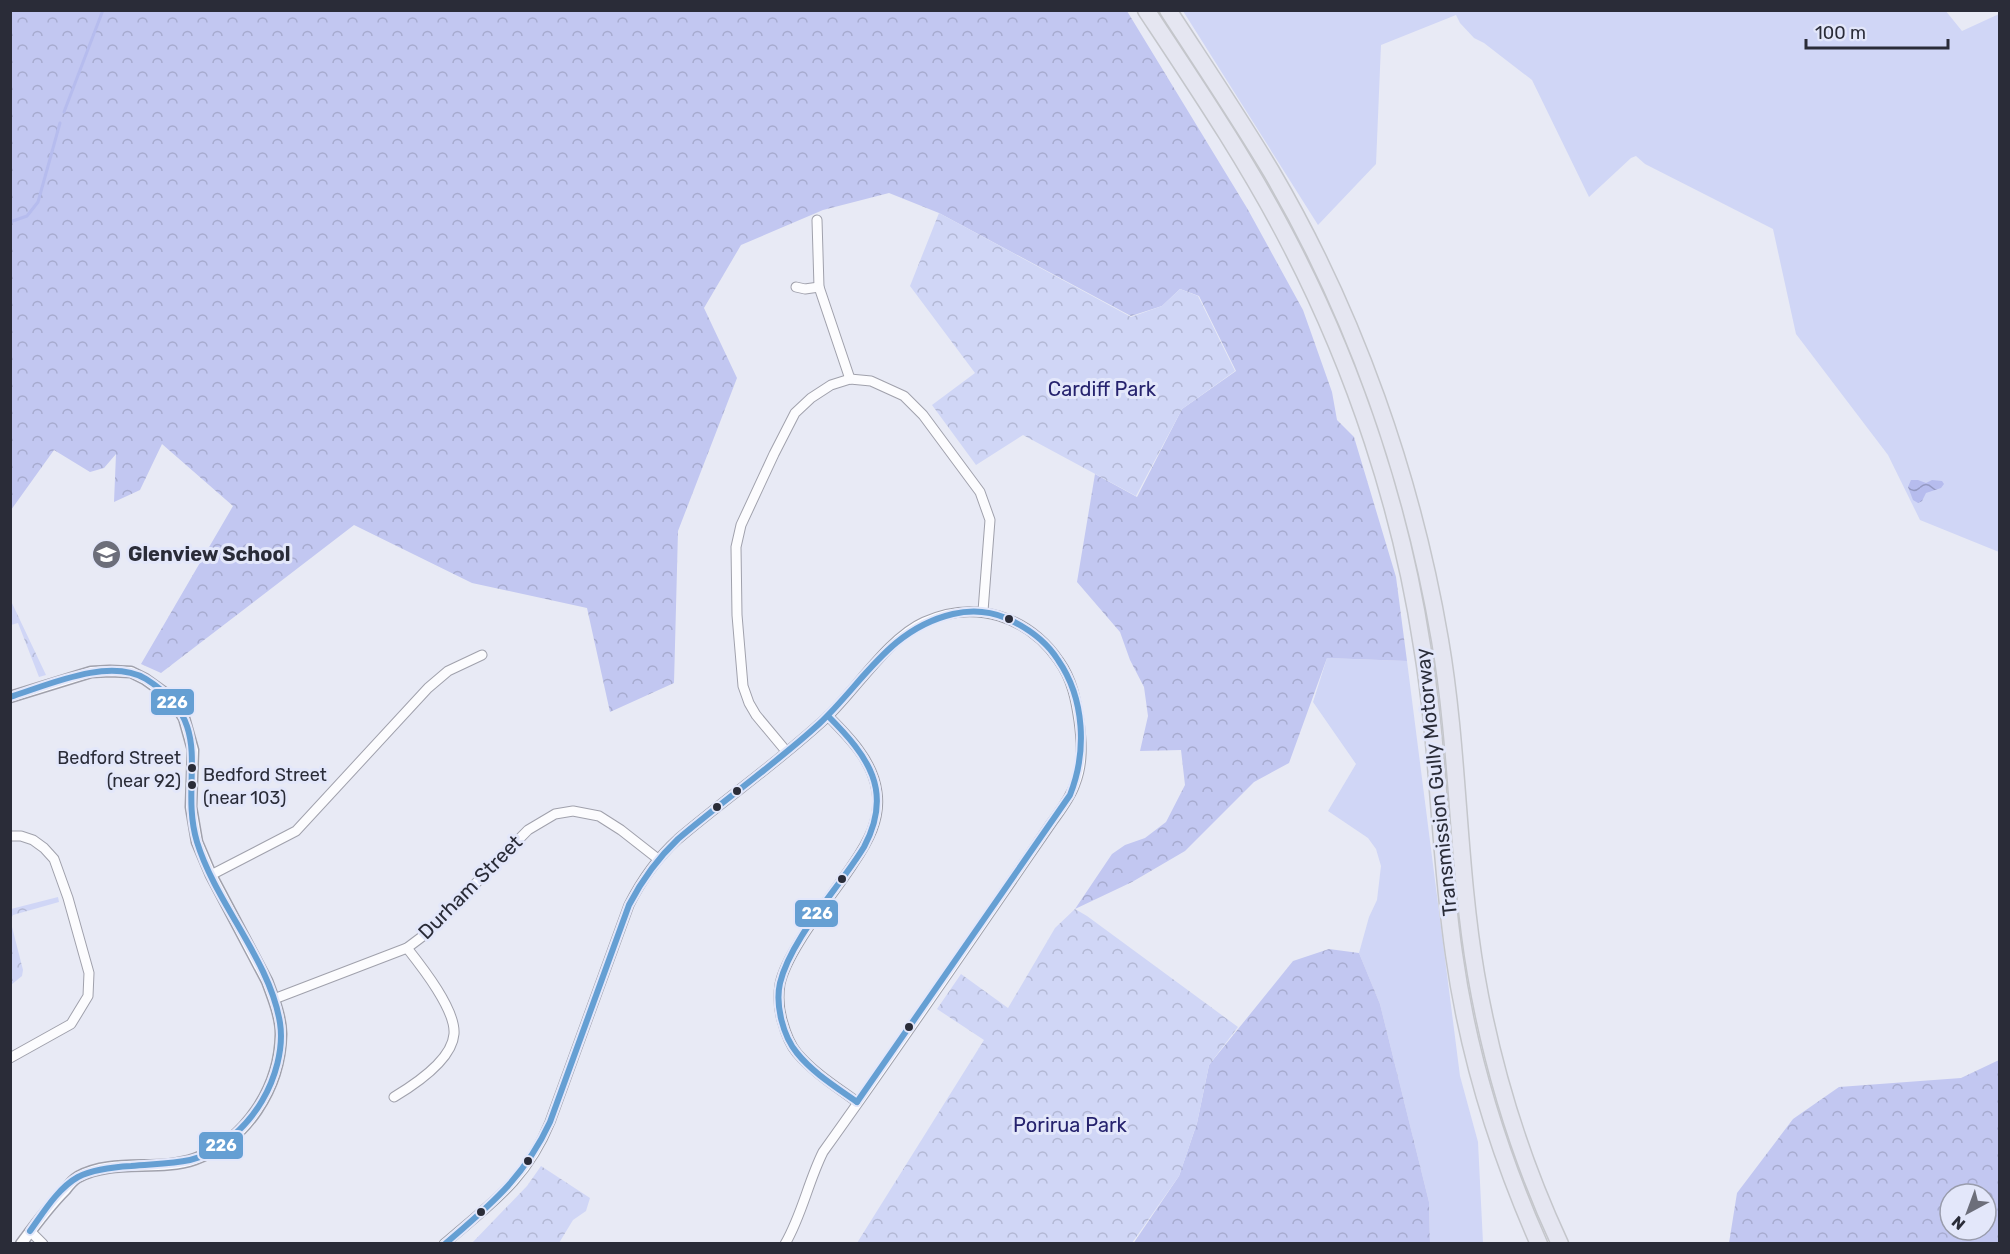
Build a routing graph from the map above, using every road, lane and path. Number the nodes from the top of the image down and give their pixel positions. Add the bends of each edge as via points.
1 (1146, 10) edge
2 (1168, 10) edge
3 (817, 220) dead end
4 (796, 287) dead end
5 (819, 287) junction
6 (850, 379) junction
7 (982, 611) junction
8 (482, 655) dead end
9 (10, 697) edge
10 (828, 716) junction
11 (786, 751) junction
12 (10, 836) edge
13 (658, 859) junction
14 (212, 875) junction
15 (407, 948) junction
16 (274, 999) junction
17 (10, 1058) edge
18 (394, 1097) dead end
19 (857, 1102) junction
20 (30, 1231) junction
21 (21, 1244) edge
22 (44, 1244) edge
23 (444, 1244) edge
24 (785, 1244) edge
25 (1539, 1244) edge
26 (1560, 1244) edge

1 - 25 highway, Transmission Gully Motorway via 1224,128 1292,247 1350,380 1377,458 1410,580 1422,645 1435,739 1452,945 1469,1040 1505,1161
2 - 26 highway, Transmission Gully Motorway via 1272,172 1304,232 1362,361 1402,475 1432,597 1445,671 1472,948 1486,1023 1512,1122
3 - 5 street
4 - 5 street
5 - 6 street
6 - 7 street via 871,381 904,396 940,436 980,492 990,520
6 - 11 street via 831,385 795,413 754,495 736,548 743,686 748,703
7 - 10 street via 938,616 907,632
7 - 19 street via 1021,625 1060,662 1076,703 1082,752 1078,776 1070,795
8 - 14 street via 448,671 428,688 296,831
9 - 14 street via 91,672 110,671 131,672 166,694 184,718 193,750 192,817 197,842
10 - 11 street
10 - 19 street via 868,766 877,792 876,818 863,849 789,962 780,984 779,1007 796,1053
11 - 13 street via 678,838
12 - 17 street via 33,840 54,859 89,974 88,996 71,1024
13 - 15 street, Durham Street via 599,816 573,811 555,814 528,830 427,933
13 - 23 street via 629,905 537,1152 508,1189
14 - 16 street
15 - 16 street, Durham Street
15 - 18 street via 434,982 453,1024 454,1037 442,1059
16 - 20 street via 281,1032 279,1057 273,1079 250,1121 224,1144 194,1159 157,1166 106,1168 77,1177
19 - 24 street via 816,1165
20 - 21 street
20 - 22 street

